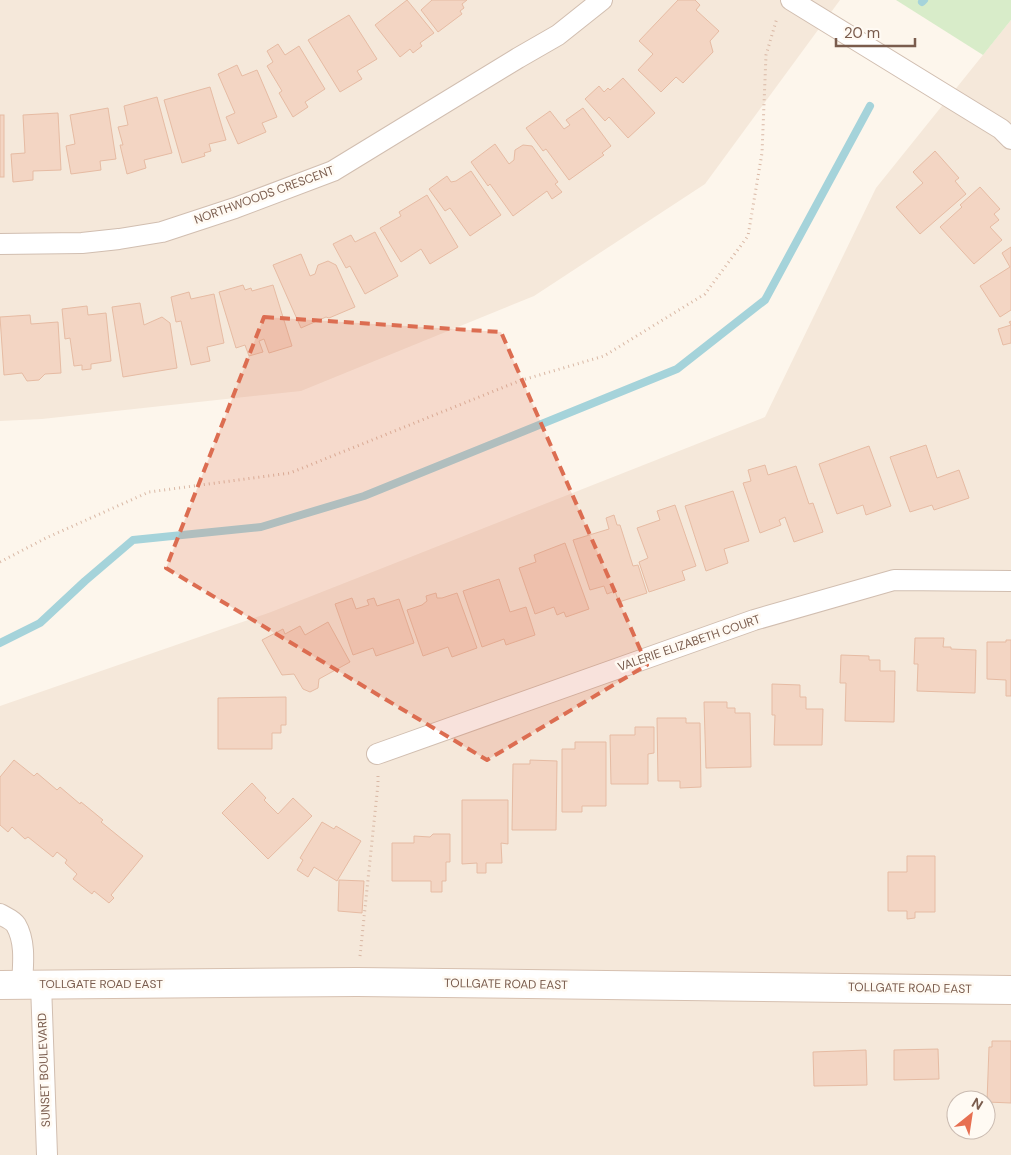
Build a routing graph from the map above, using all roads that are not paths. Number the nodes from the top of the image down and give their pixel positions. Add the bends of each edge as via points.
1 (602, 0) edge
2 (785, 5) edge
3 (1011, 139) edge
4 (0, 244) edge
5 (1011, 580) edge
6 (377, 754) road end
7 (0, 914) edge
8 (21, 984) edge
9 (1011, 990) edge
10 (47, 1155) edge

1 - 4 street, NORTHWOODS CRESCENT via 558,35 334,171 162,232 82,243
2 - 3 street via 1001,129
5 - 6 street, VALERIE ELIZABETH COURT via 894,580 754,620
7 - 8 street, SUNSET BOULEVARD via 16,924 23,949
8 - 9 street, TOLLGATE ROAD EAST via 357,982
8 - 10 street, SUNSET BOULEVARD

